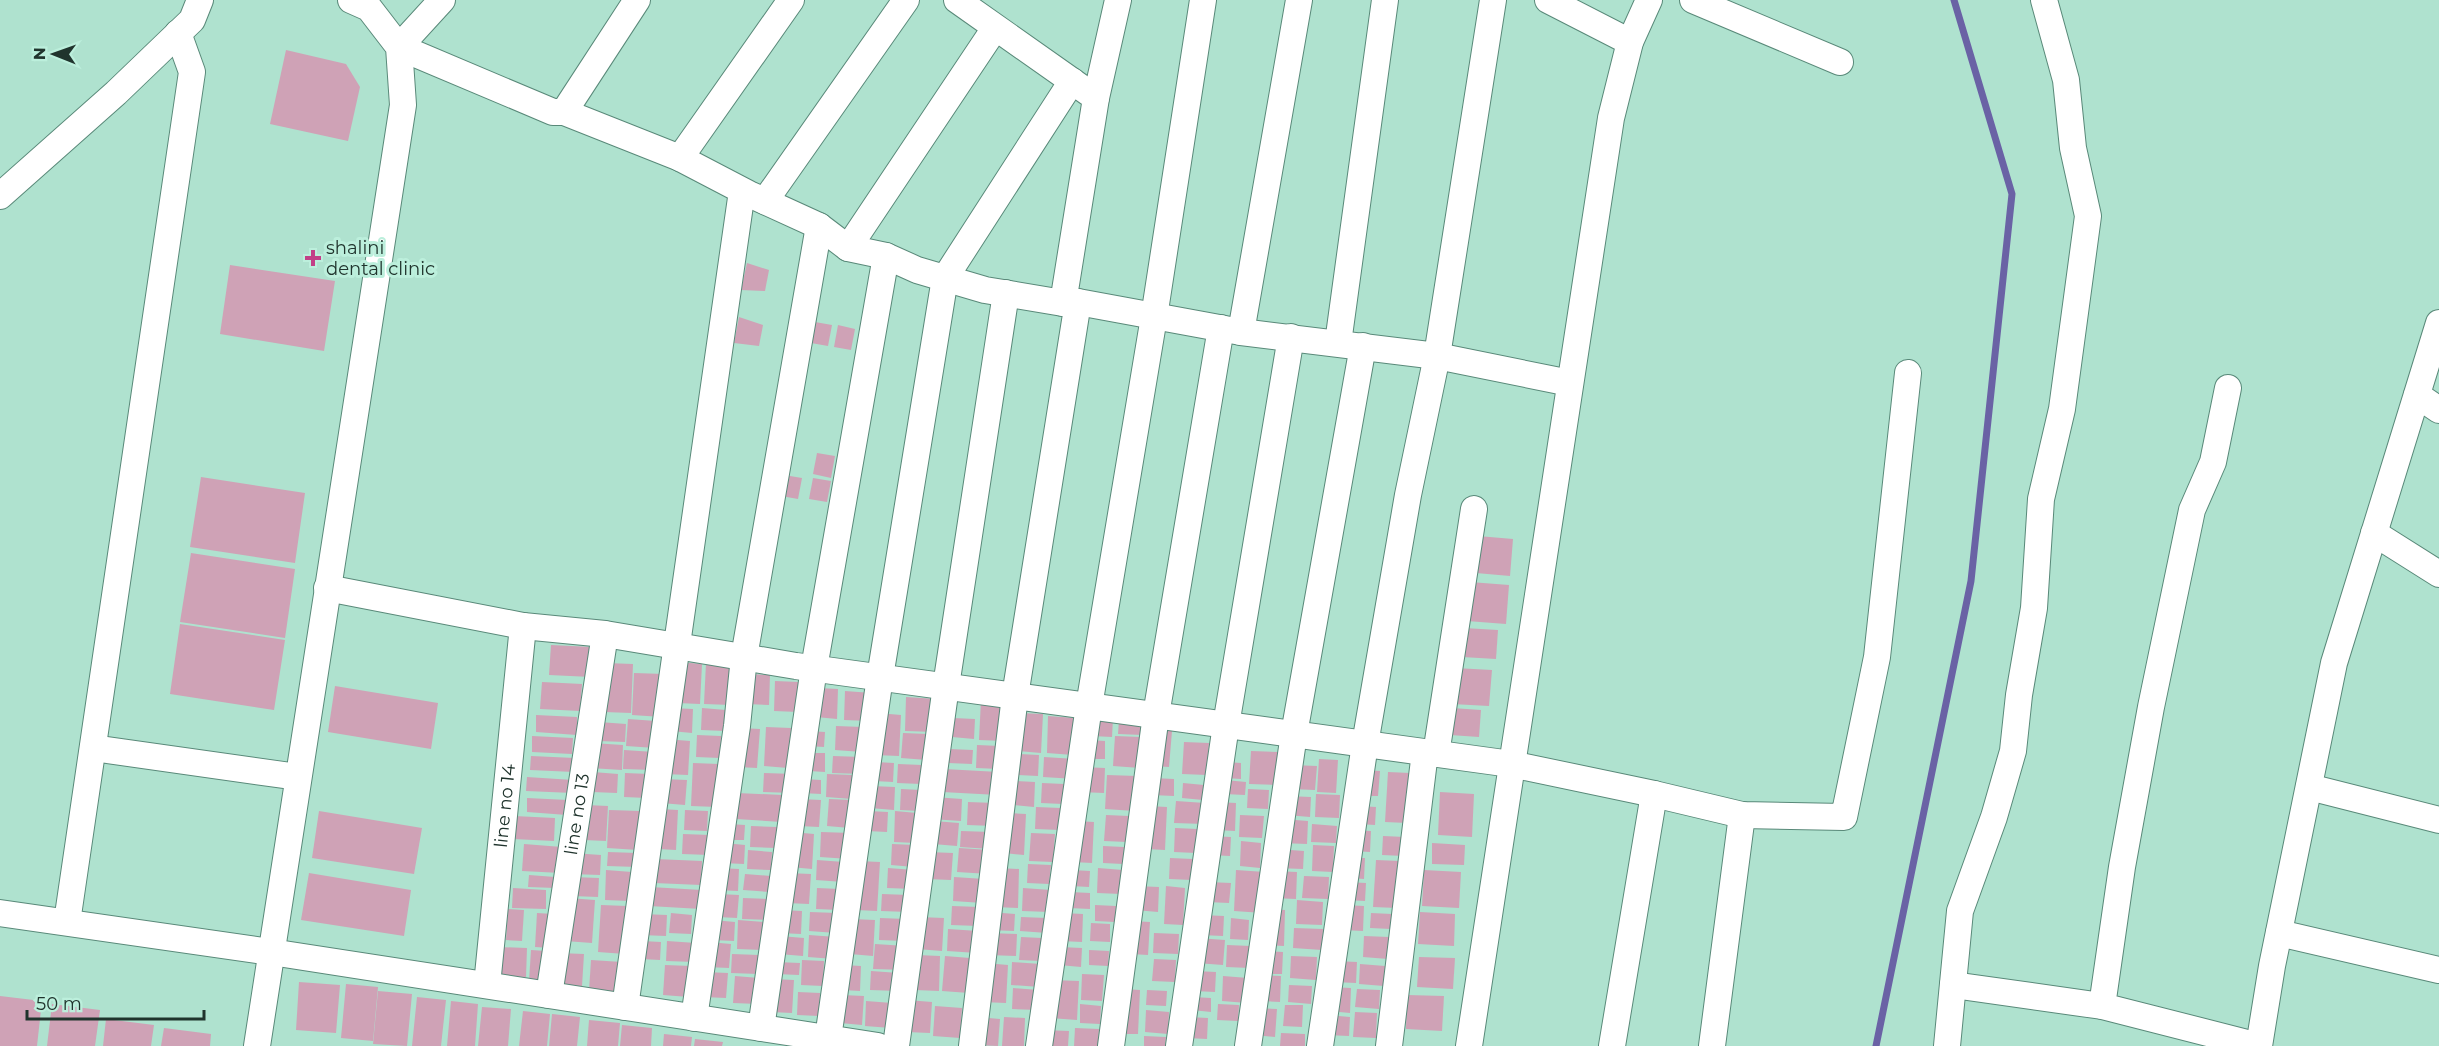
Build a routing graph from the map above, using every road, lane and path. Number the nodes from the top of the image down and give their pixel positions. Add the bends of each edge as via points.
1 (200, 0) edge
2 (351, 0) edge
3 (442, 0) edge
4 (638, 0) edge
5 (791, 0) edge
6 (906, 0) edge
7 (957, 0) edge
8 (1118, 0) edge
9 (1203, 0) edge
10 (1299, 0) edge
11 (1385, 0) edge
12 (1493, 0) edge
13 (1548, 0) edge
14 (1649, 0) edge
15 (1693, 0) edge
16 (2044, 0) edge
17 (994, 28) junction
18 (178, 33) junction
19 (1630, 42) junction
20 (399, 47) junction
21 (1840, 62) dead end
22 (1072, 81) junction
23 (1096, 98) junction
24 (564, 112) junction
25 (680, 158) junction
26 (753, 196) junction
27 (1, 201) edge
28 (819, 226) junction
29 (848, 248) junction
30 (886, 256) junction
31 (945, 278) junction
32 (1006, 293) junction
33 (1071, 302) junction
34 (1154, 317) junction
35 (2439, 323) edge
36 (1231, 330) junction
37 (1291, 337) junction
38 (1350, 345) junction
39 (1437, 356) junction
40 (1908, 373) dead end
41 (1570, 383) junction
42 (2228, 388) dead end
43 (2416, 395) junction
44 (2439, 410) edge
45 (1474, 509) dead end
46 (2374, 533) junction
47 (2439, 574) edge
48 (327, 588) junction
49 (523, 626) junction
50 (605, 634) junction
51 (676, 645) junction
52 (744, 657) junction
53 (814, 668) junction
54 (880, 677) junction
55 (946, 686) junction
56 (1015, 696) junction
57 (1089, 706) junction
58 (1156, 715) junction
59 (1226, 725) junction
60 (1294, 734) junction
61 (1365, 744) junction
62 (93, 748) junction
63 (1431, 753) junction
64 (1511, 764) junction
65 (298, 777) junction
66 (2309, 786) junction
67 (1654, 794) junction
68 (1742, 815) junction
69 (2439, 820) edge
70 (0, 913) edge
71 (67, 922) junction
72 (2279, 933) junction
73 (272, 952) junction
74 (2439, 970) edge
75 (487, 985) junction
76 (1953, 985) junction
77 (549, 995) junction
78 (2102, 1006) junction
79 (625, 1007) junction
80 (694, 1018) junction
81 (761, 1028) junction
82 (828, 1038) junction
83 (257, 1046) edge
84 (879, 1046) edge
85 (896, 1046) edge
86 (972, 1046) edge
87 (1039, 1046) edge
88 (1111, 1046) edge
89 (1179, 1046) edge
90 (1248, 1046) edge
91 (1320, 1046) edge
92 (1389, 1046) edge
93 (1469, 1046) edge
94 (1612, 1046) edge
95 (1712, 1046) edge
96 (1947, 1046) edge
97 (2259, 1046) edge

1 - 18 street via 192,20
2 - 20 street via 369,8
3 - 20 street
4 - 24 street
5 - 25 street
6 - 26 street
7 - 17 street
8 - 23 street
9 - 34 street
10 - 36 street
11 - 38 street
12 - 39 street
13 - 19 street
14 - 19 street
15 - 21 street
16 - 76 street via 2066,80 2073,148 2088,216 2062,409 2041,499 2034,608 2013,751 1960,911
17 - 22 street
17 - 29 street
18 - 27 street
18 - 62 street via 192,72
19 - 41 street via 1611,117
20 - 24 street via 553,112
20 - 48 street via 403,105
22 - 23 street
22 - 31 street
23 - 33 street
24 - 25 street
25 - 26 street
26 - 28 street
26 - 51 street
28 - 29 street
28 - 52 street
29 - 30 street
30 - 31 street
30 - 53 street
31 - 32 street via 985,291
31 - 54 street
32 - 33 street
32 - 55 street
33 - 34 street
33 - 56 street
34 - 36 street
34 - 57 street
35 - 43 street
36 - 37 street
36 - 58 street
37 - 38 street
37 - 59 street
38 - 39 street
38 - 60 street
39 - 41 street
39 - 61 street via 1408,495
40 - 68 street via 1877,657 1844,817
41 - 64 street
42 - 78 street via 2213,462 2192,510 2151,706
43 - 44 street
43 - 46 street
45 - 63 street
46 - 47 street
46 - 66 street via 2334,663
48 - 49 street
48 - 65 street
49 - 50 street
49 - 75 street, line no 14
50 - 51 street
50 - 77 street, line no 13
51 - 52 street
51 - 79 street
52 - 53 street
52 - 80 street
53 - 54 street
53 - 81 street
54 - 55 street
54 - 82 street
55 - 56 street
55 - 85 street
56 - 57 street
56 - 86 street
57 - 58 street
57 - 87 street
58 - 59 street
58 - 88 street
59 - 60 street
59 - 89 street
60 - 61 street
60 - 90 street
61 - 63 street
61 - 91 street
62 - 65 street
62 - 71 street
63 - 64 street
63 - 92 street
64 - 67 street
64 - 93 street
65 - 73 street
66 - 69 street
66 - 72 street
67 - 68 street
67 - 94 street
68 - 95 street
70 - 71 street
71 - 73 street
72 - 74 street
72 - 97 street
73 - 75 street
73 - 83 street
75 - 77 street
76 - 78 street
76 - 96 street
77 - 79 street
78 - 97 street
79 - 80 street
80 - 81 street
81 - 82 street
82 - 84 street

